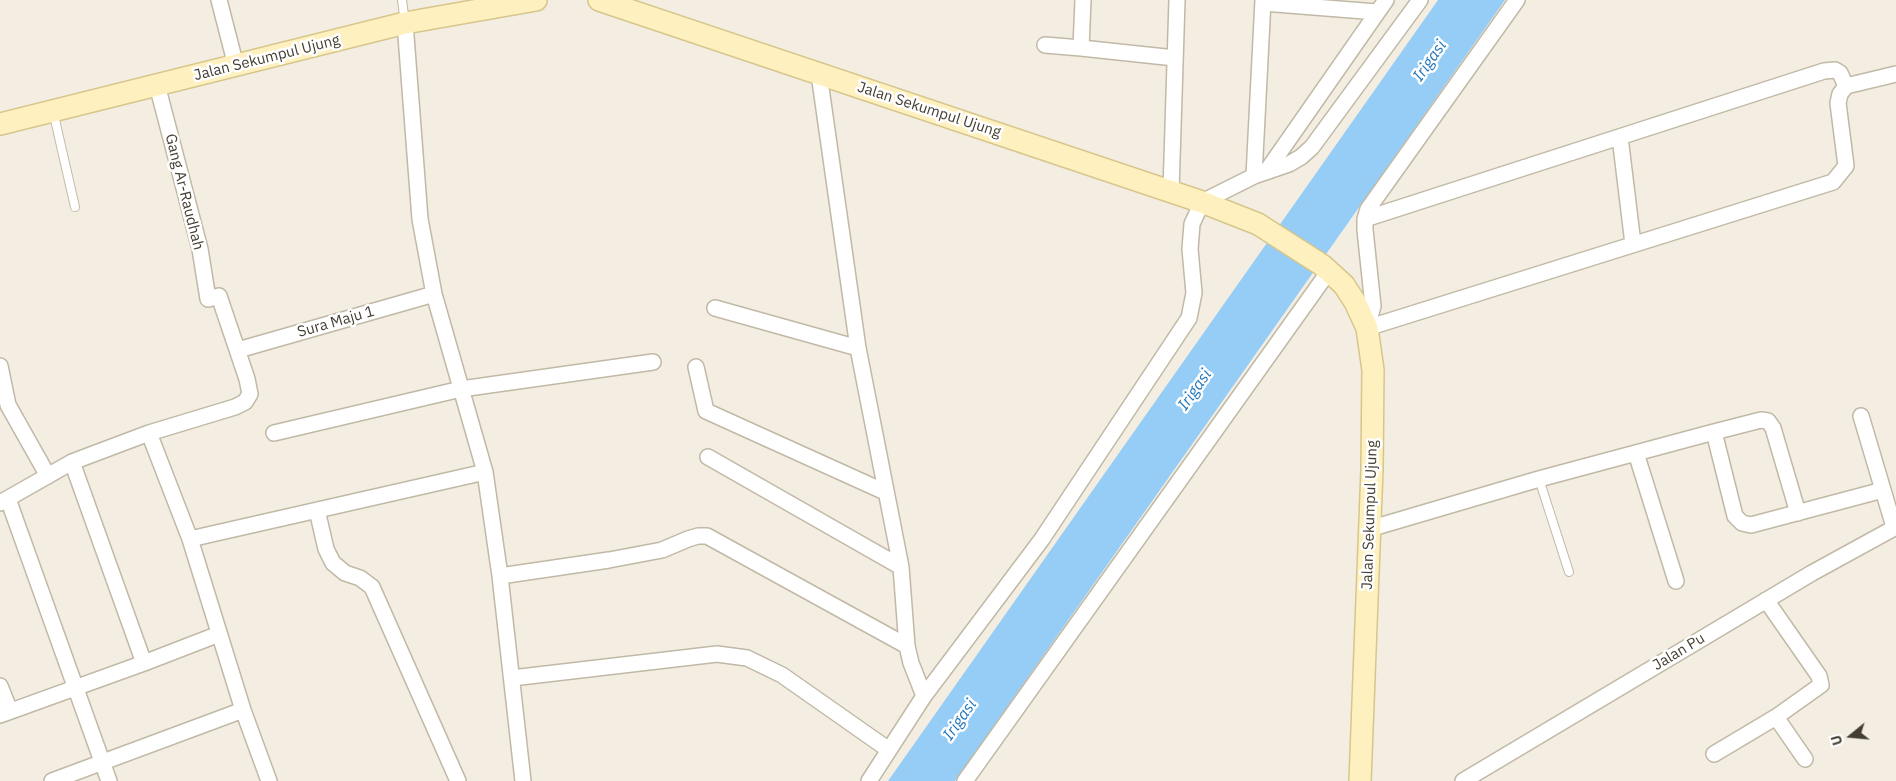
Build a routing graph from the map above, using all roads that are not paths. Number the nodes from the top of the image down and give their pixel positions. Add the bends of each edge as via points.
1 (218, 0) edge
2 (402, 0) edge
3 (536, 0) edge
4 (598, 0) edge
5 (1083, 0) edge
6 (1177, 0) edge
7 (1420, 0) edge
8 (1517, 0) edge
9 (1263, 1) edge
10 (632, 5) edge
11 (1382, 6) edge
12 (405, 23) junction
13 (1045, 45) dead end
14 (1082, 48) junction
15 (1175, 58) junction
16 (236, 66) junction
17 (819, 74) junction
18 (1896, 74) edge
19 (157, 86) junction
20 (1846, 86) junction
21 (53, 111) junction
22 (0, 124) edge
23 (1620, 137) junction
24 (1260, 174) junction
25 (1171, 191) junction
26 (1202, 202) junction
27 (75, 207) dead end
28 (1365, 219) junction
29 (1633, 244) junction
30 (1326, 268) junction
31 (434, 294) junction
32 (715, 308) dead end
33 (1366, 325) junction
34 (858, 348) junction
35 (238, 350) junction
36 (653, 362) dead end
37 (0, 366) edge
38 (696, 367) dead end
39 (461, 389) junction
40 (4, 408) edge
41 (1861, 416) dead end
42 (1714, 432) junction
43 (149, 433) junction
44 (274, 433) dead end
45 (1636, 453) junction
46 (708, 457) dead end
47 (72, 462) junction
48 (485, 472) junction
49 (48, 476) junction
50 (1540, 479) junction
51 (1883, 490) junction
52 (885, 492) junction
53 (4, 501) edge
54 (317, 510) junction
55 (1798, 513) junction
56 (1895, 527) edge
57 (1369, 529) junction
58 (190, 539) junction
59 (901, 567) junction
60 (1569, 572) dead end
61 (500, 576) junction
62 (1676, 581) dead end
63 (1766, 600) junction
64 (219, 634) junction
65 (906, 646) junction
66 (144, 663) junction
67 (512, 678) junction
68 (0, 686) edge
69 (74, 687) junction
70 (924, 696) junction
71 (243, 710) junction
72 (5, 713) edge
73 (1776, 717) junction
74 (889, 750) junction
75 (1714, 754) dead end
76 (1805, 759) dead end
77 (101, 762) junction
78 (265, 780) edge
79 (52, 781) edge
80 (109, 781) edge
81 (458, 781) edge
82 (523, 781) edge
83 (869, 781) edge
84 (965, 781) edge
85 (1360, 781) edge
86 (1463, 781) edge

1 - 16 street
2 - 12 lane
3 - 12 main road, Jalan Sekumpul Ujung
4 - 10 main road, Jalan Sekumpul Ujung
5 - 14 street
6 - 15 street
7 - 24 street via 1312,147 1301,157
8 - 28 street via 1368,209
9 - 11 street
9 - 24 street
10 - 17 main road, Jalan Sekumpul Ujung
11 - 24 street
12 - 16 main road, Jalan Sekumpul Ujung
12 - 31 street via 420,219
13 - 14 street
14 - 15 street
15 - 25 street
16 - 19 main road, Jalan Sekumpul Ujung
17 - 25 main road, Jalan Sekumpul Ujung
17 - 34 street
18 - 20 street
19 - 21 main road, Jalan Sekumpul Ujung
19 - 35 street, Gang Ar-Raudhah via 200,250 208,299 219,296
20 - 23 street via 1840,73 1824,71
20 - 29 street via 1838,103 1846,166 1833,182
21 - 22 main road, Jalan Sekumpul Ujung
21 - 27 lane
23 - 28 street
23 - 29 street
24 - 26 street
25 - 26 main road, Jalan Sekumpul Ujung
26 - 30 main road, Jalan Sekumpul Ujung via 1258,224
26 - 70 street via 1192,224 1190,249 1194,293 1189,318 1042,539
28 - 33 street via 1373,306
29 - 33 street
30 - 33 main road, Jalan Sekumpul Ujung via 1344,285
30 - 84 street
31 - 35 street, Sura Maju 1
31 - 39 street
32 - 34 street
33 - 57 main road, Jalan Sekumpul Ujung via 1373,370
34 - 52 street
35 - 43 street via 250,394 245,402
36 - 39 street
37 - 40 street
38 - 52 street via 706,411
39 - 44 street
39 - 48 street
40 - 49 street
41 - 51 street
42 - 45 street
42 - 55 street via 1768,421 1773,428
42 - 55 street via 1735,516 1742,523 1751,526
43 - 47 street
43 - 58 street
45 - 50 street
45 - 62 street
46 - 59 street
47 - 49 street
47 - 66 street
48 - 54 street
48 - 61 street
49 - 53 street
50 - 57 street
50 - 60 lane
51 - 55 street
51 - 56 street
52 - 59 street
53 - 69 street
54 - 58 street
54 - 81 street via 326,549 333,563 372,587
56 - 63 street, Jalan Pu
57 - 85 main road, Jalan Sekumpul Ujung
58 - 64 street
59 - 65 street
61 - 65 street via 618,559 662,550 688,538 707,536
61 - 67 street
63 - 73 street via 1821,681 1821,685
63 - 86 street, Jalan Pu
64 - 66 street
64 - 71 street
65 - 70 street
66 - 69 street
67 - 74 street via 717,654 747,658 782,675
67 - 82 street
68 - 72 street
69 - 72 street
69 - 77 street
70 - 74 street
71 - 77 street
71 - 78 street
73 - 75 street
73 - 76 street
74 - 83 street
77 - 79 street
77 - 80 street

